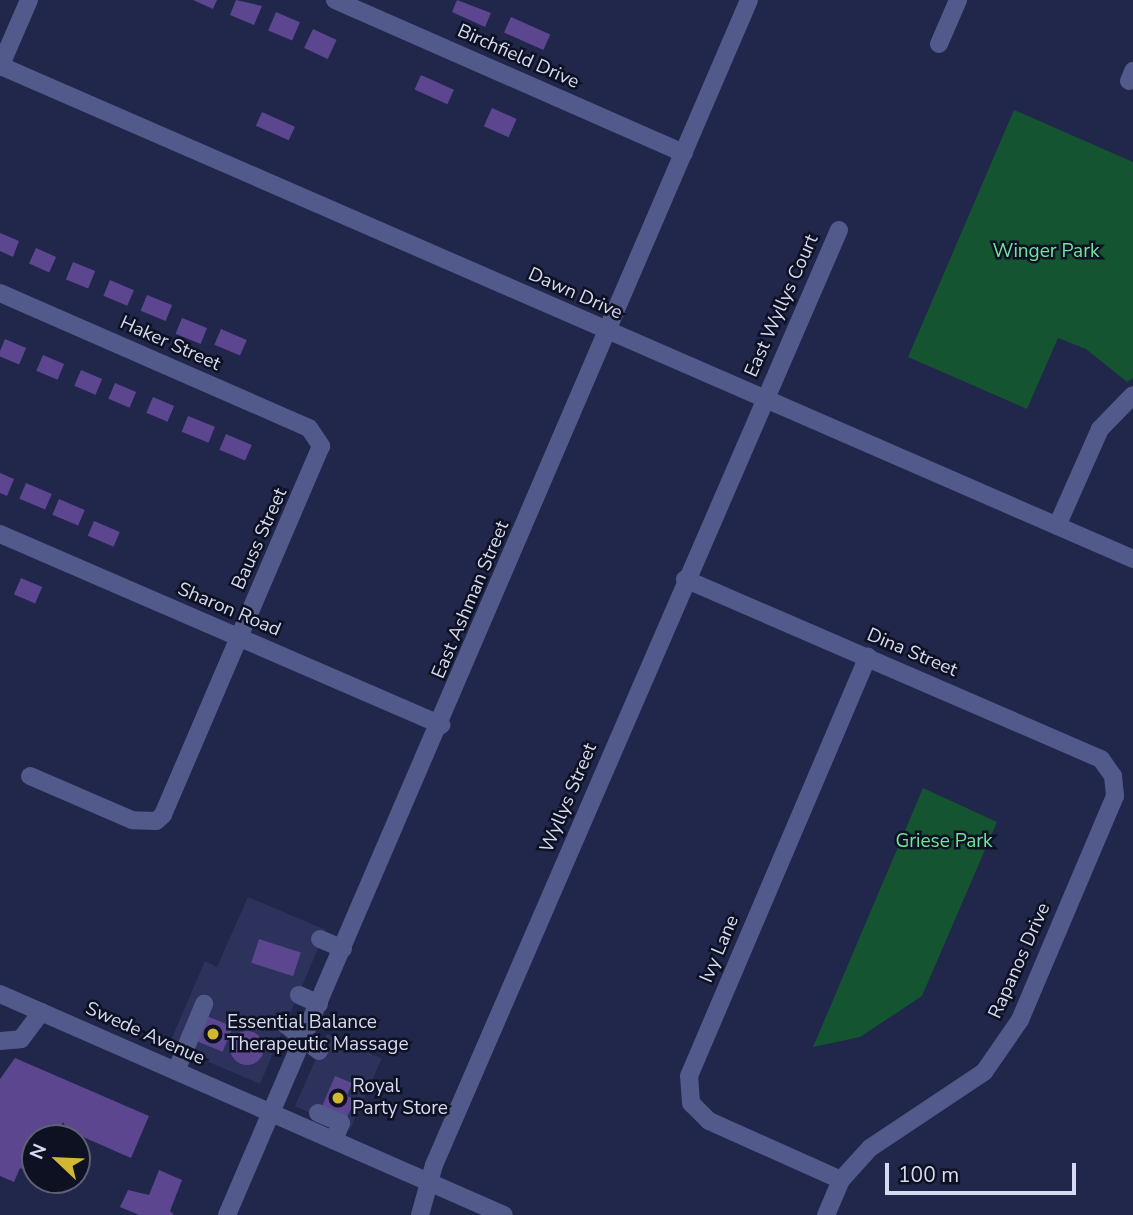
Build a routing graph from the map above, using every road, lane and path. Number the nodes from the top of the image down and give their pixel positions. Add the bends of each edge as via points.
1 (29, 0) edge
2 (335, 0) edge
3 (749, 0) edge
4 (958, 0) edge
5 (939, 44) dead end
6 (0, 66) edge
7 (684, 153) junction
8 (839, 230) dead end
9 (0, 293) edge
10 (610, 331) junction
11 (1133, 395) edge
12 (761, 400) junction
13 (320, 439) joint
14 (1057, 526) junction
15 (0, 534) edge
16 (1133, 559) edge
17 (685, 579) junction
18 (240, 638) junction
19 (868, 657) junction
20 (441, 725) junction
21 (30, 776) dead end
22 (1113, 776) joint
23 (320, 939) dead end
24 (342, 949) junction
25 (0, 994) edge
26 (299, 995) dead end
27 (204, 1004) dead end
28 (319, 1004) junction
29 (41, 1012) junction
30 (286, 1025) dead end
31 (305, 1037) junction
32 (0, 1041) edge
33 (319, 1051) dead end
34 (176, 1071) junction
35 (272, 1113) junction
36 (841, 1180) junction
37 (428, 1182) junction
38 (227, 1215) edge
39 (420, 1215) edge
40 (504, 1215) edge
41 (826, 1215) edge

1 - 6 street
2 - 7 street, Birchfield Drive
3 - 7 street, East Ashman Street
4 - 5 street
6 - 10 street, Dawn Drive
7 - 10 street, East Ashman Street
8 - 12 street, East Wyllys Court
9 - 13 street, Haker Street via 299,423
10 - 12 street, Dawn Drive
10 - 20 street, East Ashman Street
11 - 14 street via 1100,429
12 - 14 street, Dawn Drive
12 - 17 street, Wyllys Street
13 - 18 street, Bauss Street via 320,454
14 - 16 street, Dawn Drive
15 - 18 street, Sharon Road
17 - 19 street, Dina Street
17 - 37 street, Wyllys Street
18 - 20 street, Sharon Road
18 - 21 street, Bauss Street via 163,815 144,823
19 - 22 street, Dina Street via 1101,758
19 - 36 street, Ivy Lane via 688,1076 691,1103 709,1121
20 - 24 street, East Ashman Street
22 - 36 street, Rapanos Drive via 1115,796 1020,1020 984,1072 870,1148
23 - 24 street
24 - 28 street, East Ashman Street
25 - 29 street, Swede Avenue
26 - 28 street
27 - 34 street
28 - 31 street, East Ashman Street
29 - 32 street via 22,1039
29 - 34 street, Swede Avenue
30 - 31 street
31 - 33 street
31 - 35 street, East Ashman Street
34 - 35 street, Swede Avenue
35 - 37 street, Swede Avenue via 308,1116 334,1140
35 - 38 street, East Ashman Street
36 - 41 street, Rapanos Drive
37 - 39 street, Wyllys Street
37 - 40 street, Swede Avenue

